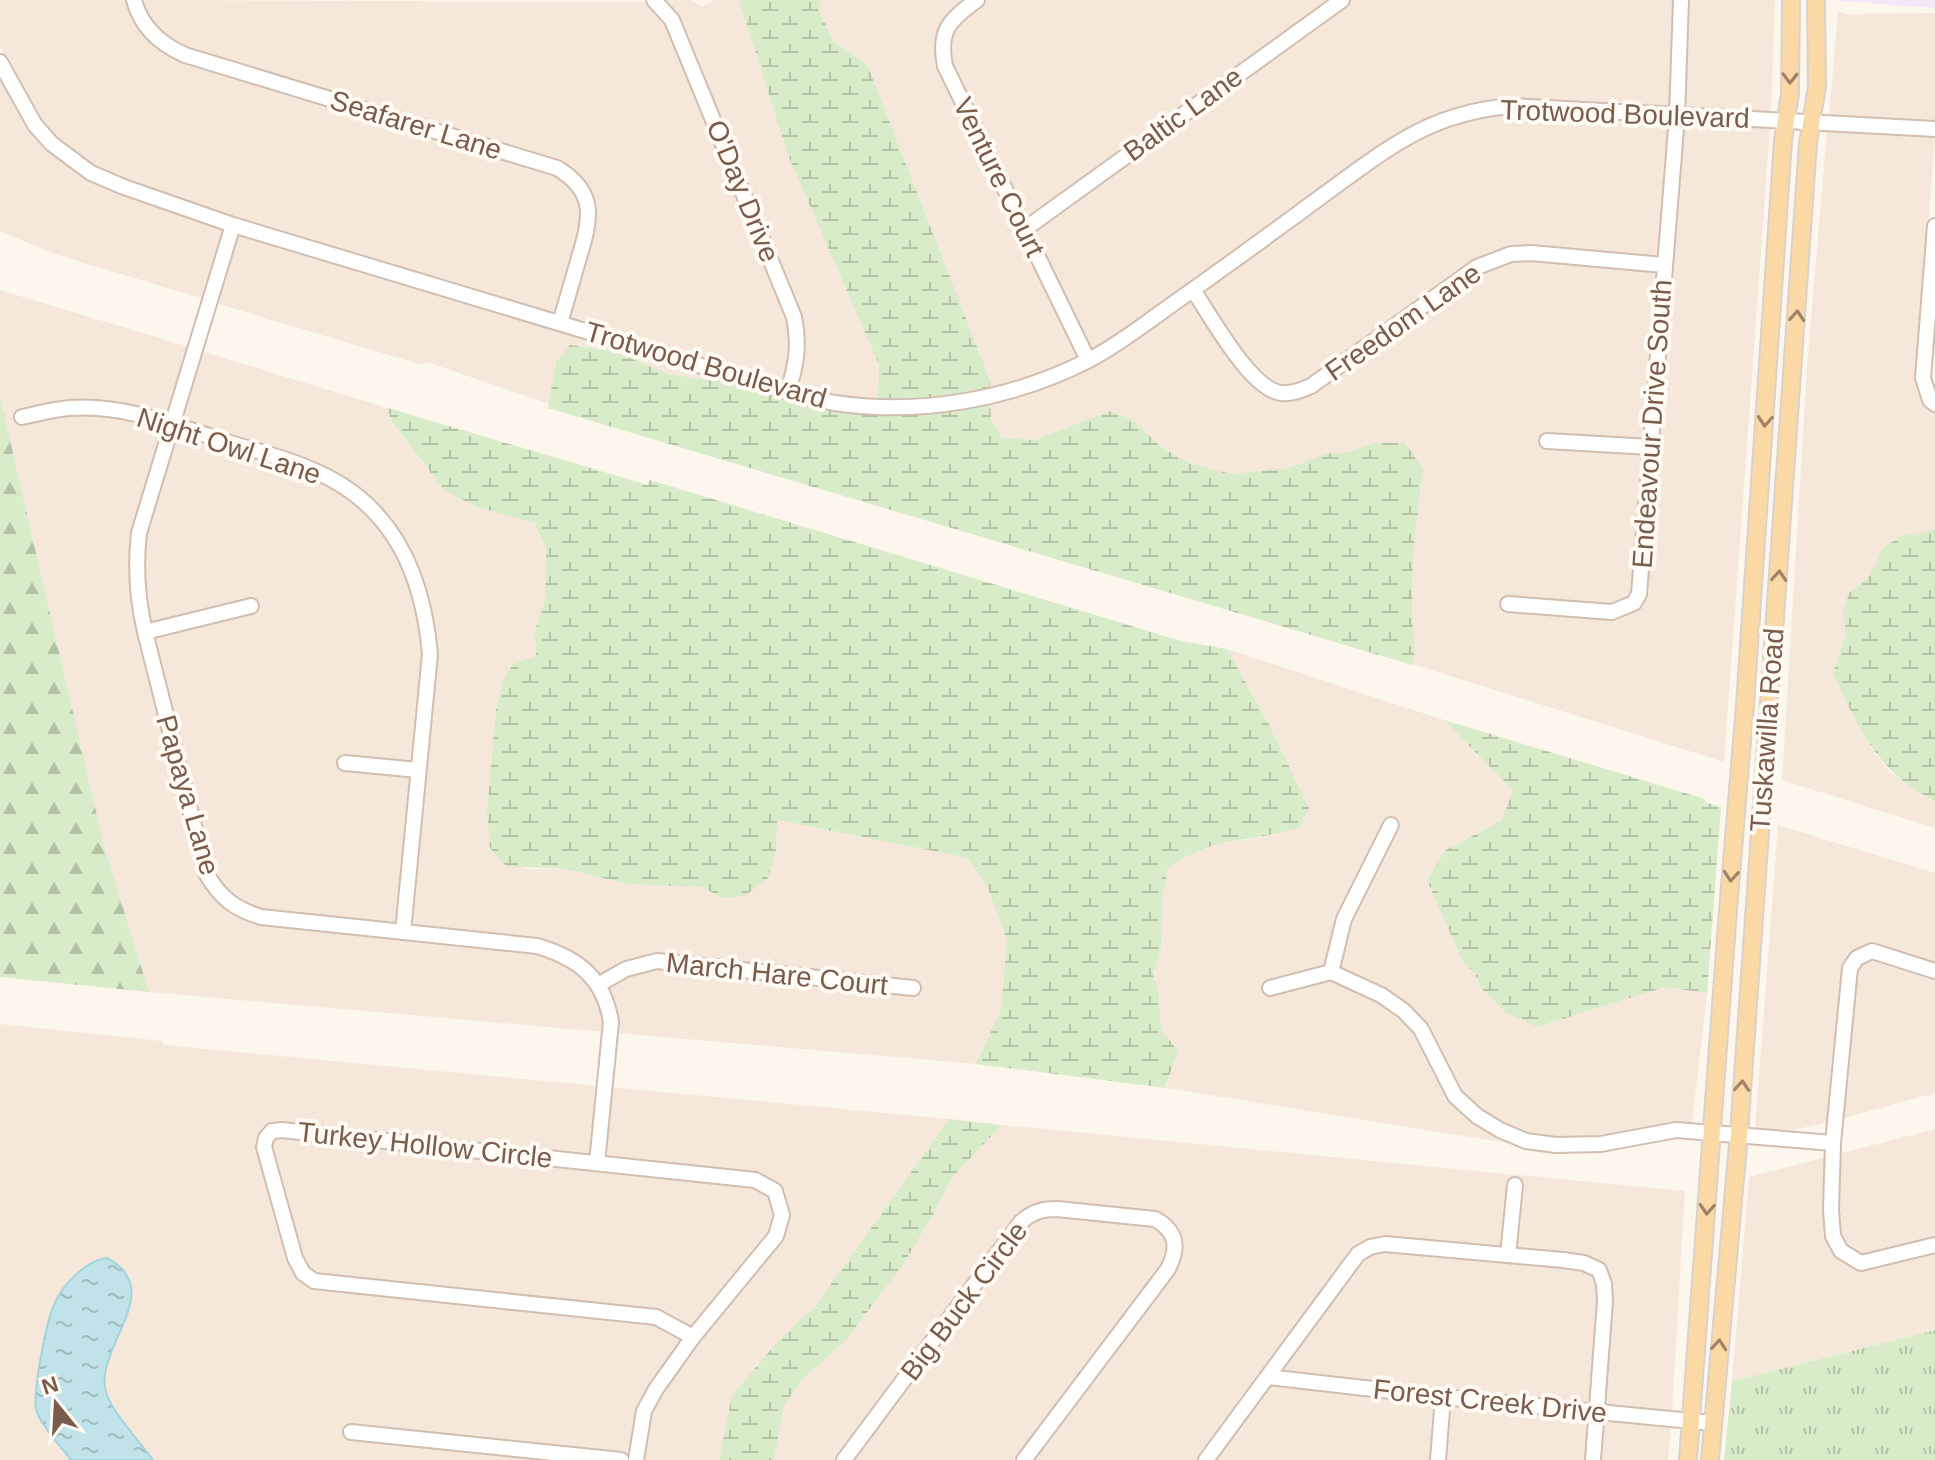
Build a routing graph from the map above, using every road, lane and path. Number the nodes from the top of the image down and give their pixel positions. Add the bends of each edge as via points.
1 (134, 0) edge
2 (654, 0) edge
3 (977, 0) edge
4 (1342, 0) edge
5 (1681, 0) edge
6 (1791, 0) edge
7 (1816, 0) edge
8 (0, 62) edge
9 (1677, 116) junction
10 (1786, 122) junction
11 (1812, 124) junction
12 (1935, 129) edge
13 (233, 225) junction
14 (1935, 226) edge
15 (1025, 229) junction
16 (1664, 265) junction
17 (1193, 290) junction
18 (560, 323) junction
19 (1088, 360) junction
20 (788, 392) junction
21 (1935, 404) edge
22 (22, 417) dead end
23 (172, 424) junction
24 (1547, 441) dead end
25 (1651, 447) junction
26 (1508, 604) dead end
27 (251, 606) dead end
28 (145, 632) junction
29 (345, 763) dead end
30 (418, 770) junction
31 (1391, 825) dead end
32 (403, 932) junction
33 (1935, 971) edge
34 (1331, 972) junction
35 (598, 985) junction
36 (913, 988) dead end
37 (1270, 988) dead end
38 (1712, 1131) junction
39 (1739, 1134) junction
40 (1833, 1143) junction
41 (597, 1163) junction
42 (1515, 1185) dead end
43 (1935, 1245) edge
44 (1508, 1255) junction
45 (693, 1337) junction
46 (1268, 1377) junction
47 (1443, 1397) junction
48 (1597, 1412) junction
49 (1692, 1421) junction
50 (1712, 1423) junction
51 (351, 1432) dead end
52 (621, 1460) edge
53 (636, 1460) edge
54 (844, 1460) edge
55 (1024, 1460) edge
56 (1206, 1460) edge
57 (1438, 1460) edge
58 (1593, 1460) edge
59 (1688, 1460) edge
60 (1710, 1460) edge

1 - 18 street, Seafarer Lane via 145,26 185,55 567,174 588,202 589,225
2 - 20 street, O'Day Drive via 672,20 794,317 799,337
3 - 15 street, Venture Court via 955,15 944,33 945,66
4 - 15 street, Baltic Lane
5 - 9 street, Endeavour Drive South
6 -> 10 main road, Tuskawilla Road
7 - 11 main road, Tuskawilla Road
8 - 13 street, Trotwood Boulevard via 35,125 69,159 124,187
9 - 10 street, Trotwood Boulevard
9 - 16 street, Endeavour Drive South
9 - 17 street, Trotwood Boulevard via 1511,106 1457,114 1388,148
10 - 11 street, Trotwood Boulevard
10 -> 38 main road, Tuskawilla Road
11 - 12 street, Trotwood Boulevard
39 -> 11 main road, Tuskawilla Road
13 - 18 street, Trotwood Boulevard
13 - 23 street, Papaya Lane
14 - 21 street via 1923,378
15 - 19 street, Venture Court
16 - 17 street, Freedom Lane via 1531,253 1496,259 1296,393 1279,393 1252,375
16 - 25 street, Endeavour Drive South
17 - 19 street, Trotwood Boulevard
18 - 20 street, Trotwood Boulevard
19 - 20 street, Trotwood Boulevard via 1020,388 951,404 836,403
22 - 23 street, Night Owl Lane via 101,408
23 - 28 street, Papaya Lane via 139,533 135,565
23 - 30 street, Night Owl Lane via 317,471 352,492 402,547 427,618 430,654
24 - 25 street
25 - 26 street, Endeavour Drive South via 1642,580 1634,603 1612,612
27 - 28 street
28 - 32 street, Papaya Lane via 206,873 216,890 240,910 261,917
29 - 30 street
30 - 32 street, Night Owl Lane
31 - 34 street via 1344,919
32 - 35 street, Papaya Lane via 537,946 579,964
33 - 40 street via 1872,951 1850,968
34 - 37 street
34 - 38 street via 1404,1011 1421,1029 1455,1096 1477,1116 1526,1141 1601,1144 1676,1130
35 - 36 street, March Hare Court via 626,969 657,961
35 - 41 street, Papaya Lane via 611,1022
38 - 39 street
38 -> 49 main road, Tuskawilla Road
39 - 40 street
50 -> 39 main road, Tuskawilla Road
40 - 43 street via 1832,1223 1841,1251 1861,1263
41 - 45 street, Turkey Hollow Circle via 755,1180 775,1191 782,1215 776,1236
41 - 45 street, Turkey Hollow Circle via 282,1130 272,1131 264,1147 295,1258 314,1281 656,1317
42 - 44 street
44 - 46 street via 1370,1247 1358,1254
44 - 48 street via 1584,1263 1599,1270 1605,1301
45 - 53 street via 644,1411
46 - 47 street, Forest Creek Drive
46 - 56 street
47 - 48 street, Forest Creek Drive
47 - 57 street
48 - 49 street, Forest Creek Drive
48 - 58 street
49 - 50 street, Forest Creek Drive
49 - 59 main road, Tuskawilla Road
50 - 60 main road, Tuskawilla Road
51 - 52 street
54 - 55 street, Big Buck Circle via 1029,1215 1057,1209 1164,1224 1175,1244 1168,1269

